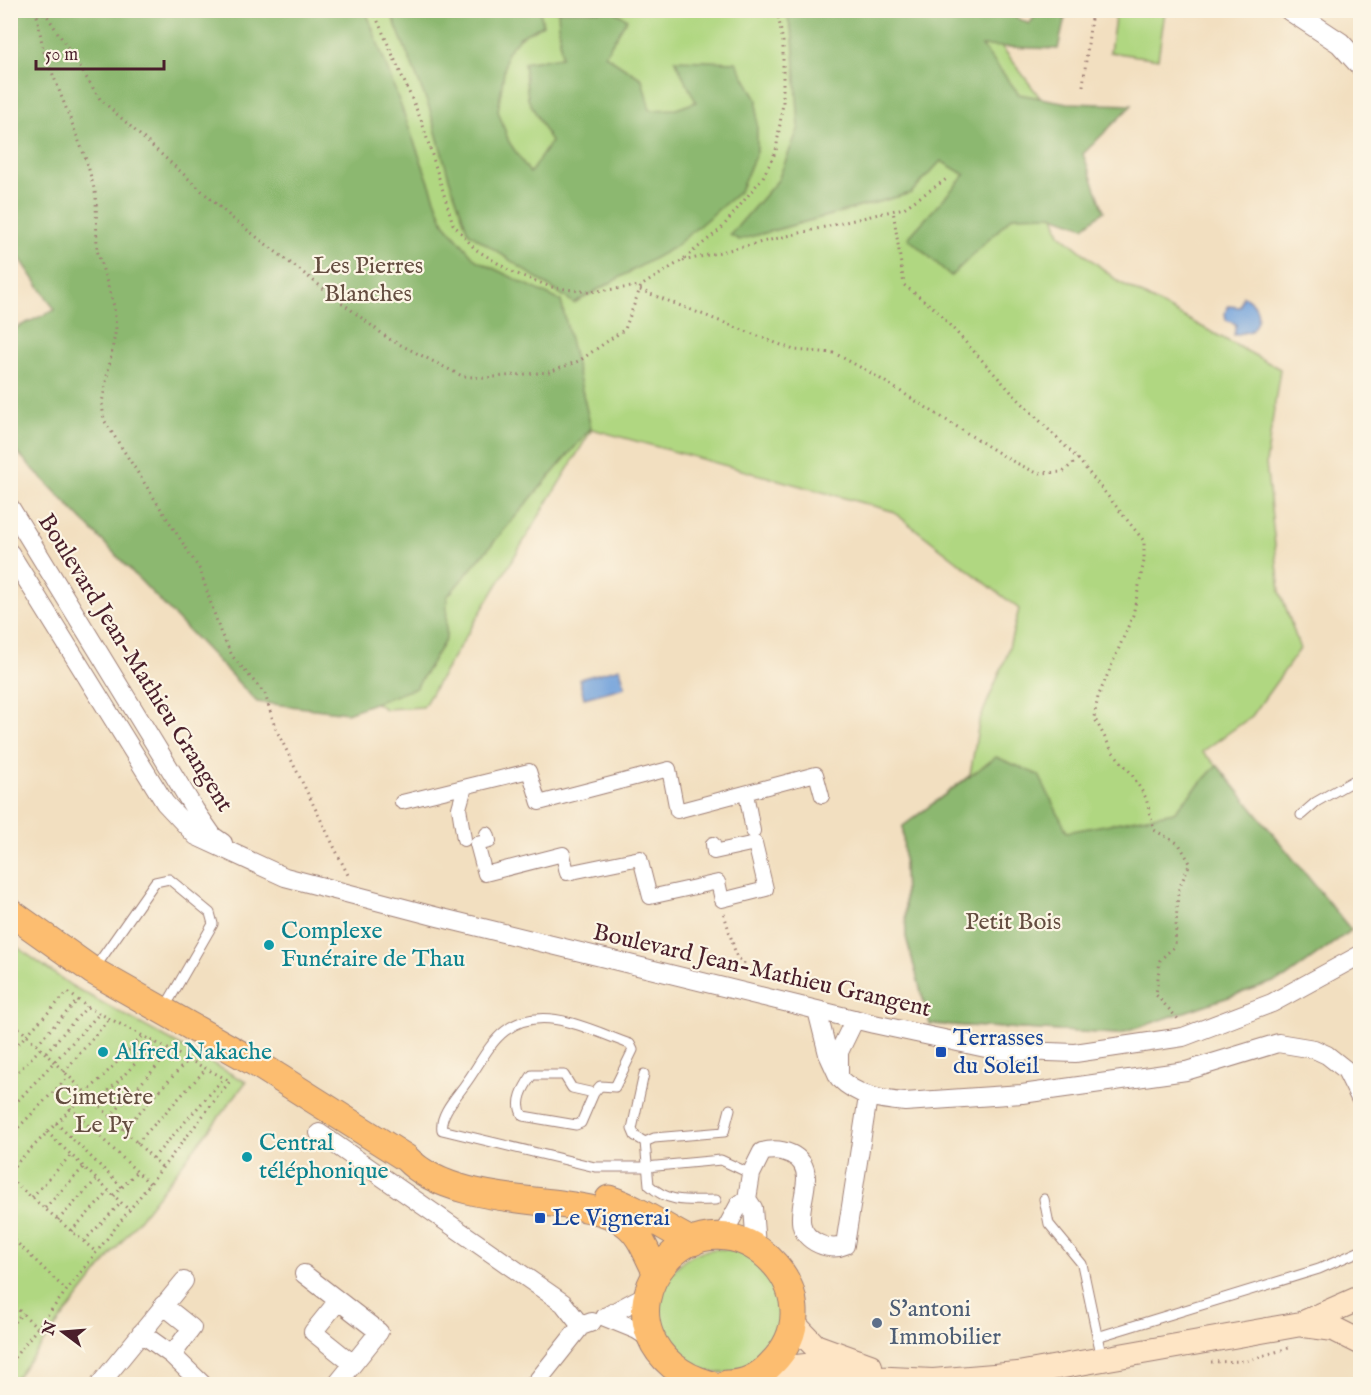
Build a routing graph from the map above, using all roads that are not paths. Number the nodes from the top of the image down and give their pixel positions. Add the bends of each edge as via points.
1 (1290, 10) edge
2 (1360, 65) edge
3 (10, 507) edge
4 (10, 553) edge
5 (1358, 779) edge
6 (465, 787) junction
7 (746, 793) junction
8 (822, 796) dead end
9 (402, 802) dead end
10 (1360, 804) edge
11 (1301, 815) dead end
12 (753, 831) dead end
13 (487, 834) dead end
14 (464, 839) dead end
15 (713, 844) dead end
16 (252, 863) junction
17 (10, 912) edge
18 (1360, 956) edge
19 (93, 971) junction
20 (817, 1010) junction
21 (163, 1011) junction
22 (855, 1019) junction
23 (644, 1074) dead end
24 (838, 1078) junction
25 (594, 1093) junction
26 (868, 1096) junction
27 (1360, 1098) edge
28 (730, 1109) dead end
29 (320, 1133) dead end
30 (645, 1142) junction
31 (406, 1158) junction
32 (646, 1167) junction
33 (751, 1174) junction
34 (747, 1199) junction
35 (1044, 1199) dead end
36 (716, 1200) dead end
37 (705, 1240) junction
38 (756, 1246) junction
39 (1360, 1251) edge
40 (304, 1274) dead end
41 (184, 1281) dead end
42 (652, 1284) junction
43 (1360, 1298) edge
44 (338, 1301) junction
45 (164, 1305) junction
46 (604, 1317) junction
47 (793, 1323) junction
48 (581, 1326) junction
49 (141, 1333) junction
50 (1301, 1334) junction
51 (651, 1339) junction
52 (1360, 1342) edge
53 (1099, 1348) junction
54 (172, 1355) junction
55 (352, 1364) junction
56 (765, 1370) junction
57 (672, 1376) edge
58 (900, 1378) junction
59 (101, 1383) edge
60 (202, 1384) edge
61 (337, 1384) edge
62 (535, 1384) edge
63 (709, 1384) edge
64 (727, 1384) edge
65 (734, 1384) edge

1 - 2 street via 1340,43
3 - 16 street, Boulevard Jean-Mathieu Grangent via 195,810 213,836
4 - 16 street, Boulevard Jean-Mathieu Grangent via 165,803 196,836
5 - 10 lane
5 - 11 lane
6 - 7 street via 530,771 539,803 669,769 677,812
6 - 9 street
6 - 14 street via 459,807
7 - 8 street via 816,774
7 - 12 street
13 - 15 street via 489,840 477,844 485,874 563,854 567,873 640,858 650,897 718,882 722,900 766,889 755,843 714,852
16 - 20 street, Boulevard Jean-Mathieu Grangent via 357,896
17 - 19 main road
18 - 22 street, Boulevard Jean-Mathieu Grangent via 1272,1003 1191,1033 1106,1049 1038,1053 995,1050
19 - 21 main road
19 - 21 lane via 155,882 169,879 210,914 213,924
20 - 22 street, Boulevard Jean-Mathieu Grangent
20 - 24 street
21 - 31 main road via 259,1065
22 - 24 street via 839,1052
23 - 30 lane via 632,1130
24 - 26 street
25 - 25 lane via 581,1123 576,1125 523,1116 519,1110 521,1092 537,1073 564,1075 572,1088
25 - 32 lane via 600,1086 615,1087 633,1050 630,1044 550,1017 520,1021 503,1032 452,1102 442,1130 595,1167
26 - 27 street via 905,1102 1022,1094 1186,1071 1278,1043 1327,1055 1346,1070
26 - 33 street via 845,1245 823,1245 802,1227 800,1210 806,1178 795,1156 777,1148 762,1152
28 - 30 lane via 724,1132
29 - 48 street via 563,1303
30 - 32 lane
31 - 37 main road via 423,1157 450,1168 502,1180 601,1196 631,1206 659,1225
31 - 42 main road via 418,1172 447,1183 499,1196 591,1210 625,1223 643,1242
32 - 33 lane via 721,1160
32 - 36 lane via 649,1185 659,1195 674,1201
33 - 34 street
34 - 37 street via 739,1205 727,1227
34 - 38 street via 753,1208
35 - 53 lane via 1049,1224 1082,1263
37 - 38 main road via 738,1239
37 - 42 main road via 672,1254
38 - 47 main road via 774,1260 787,1279
39 - 53 lane
40 - 44 street
41 - 45 street
42 - 46 street
42 - 51 main road via 646,1317
43 - 50 main road
44 - 55 street via 313,1332
44 - 55 street via 379,1332
45 - 49 street
45 - 54 street via 192,1328
46 - 48 street
46 - 51 street
47 - 56 main road via 788,1341
47 - 58 main road via 815,1346
48 - 62 street
49 - 54 street
49 - 59 street
50 - 52 main road via 1334,1329
50 - 53 main road
51 - 57 main road
53 - 58 main road via 982,1378
54 - 60 street
55 - 61 street
56 - 58 main road via 806,1366 870,1378
56 - 65 main road
57 - 63 main road
64 - 65 main road

